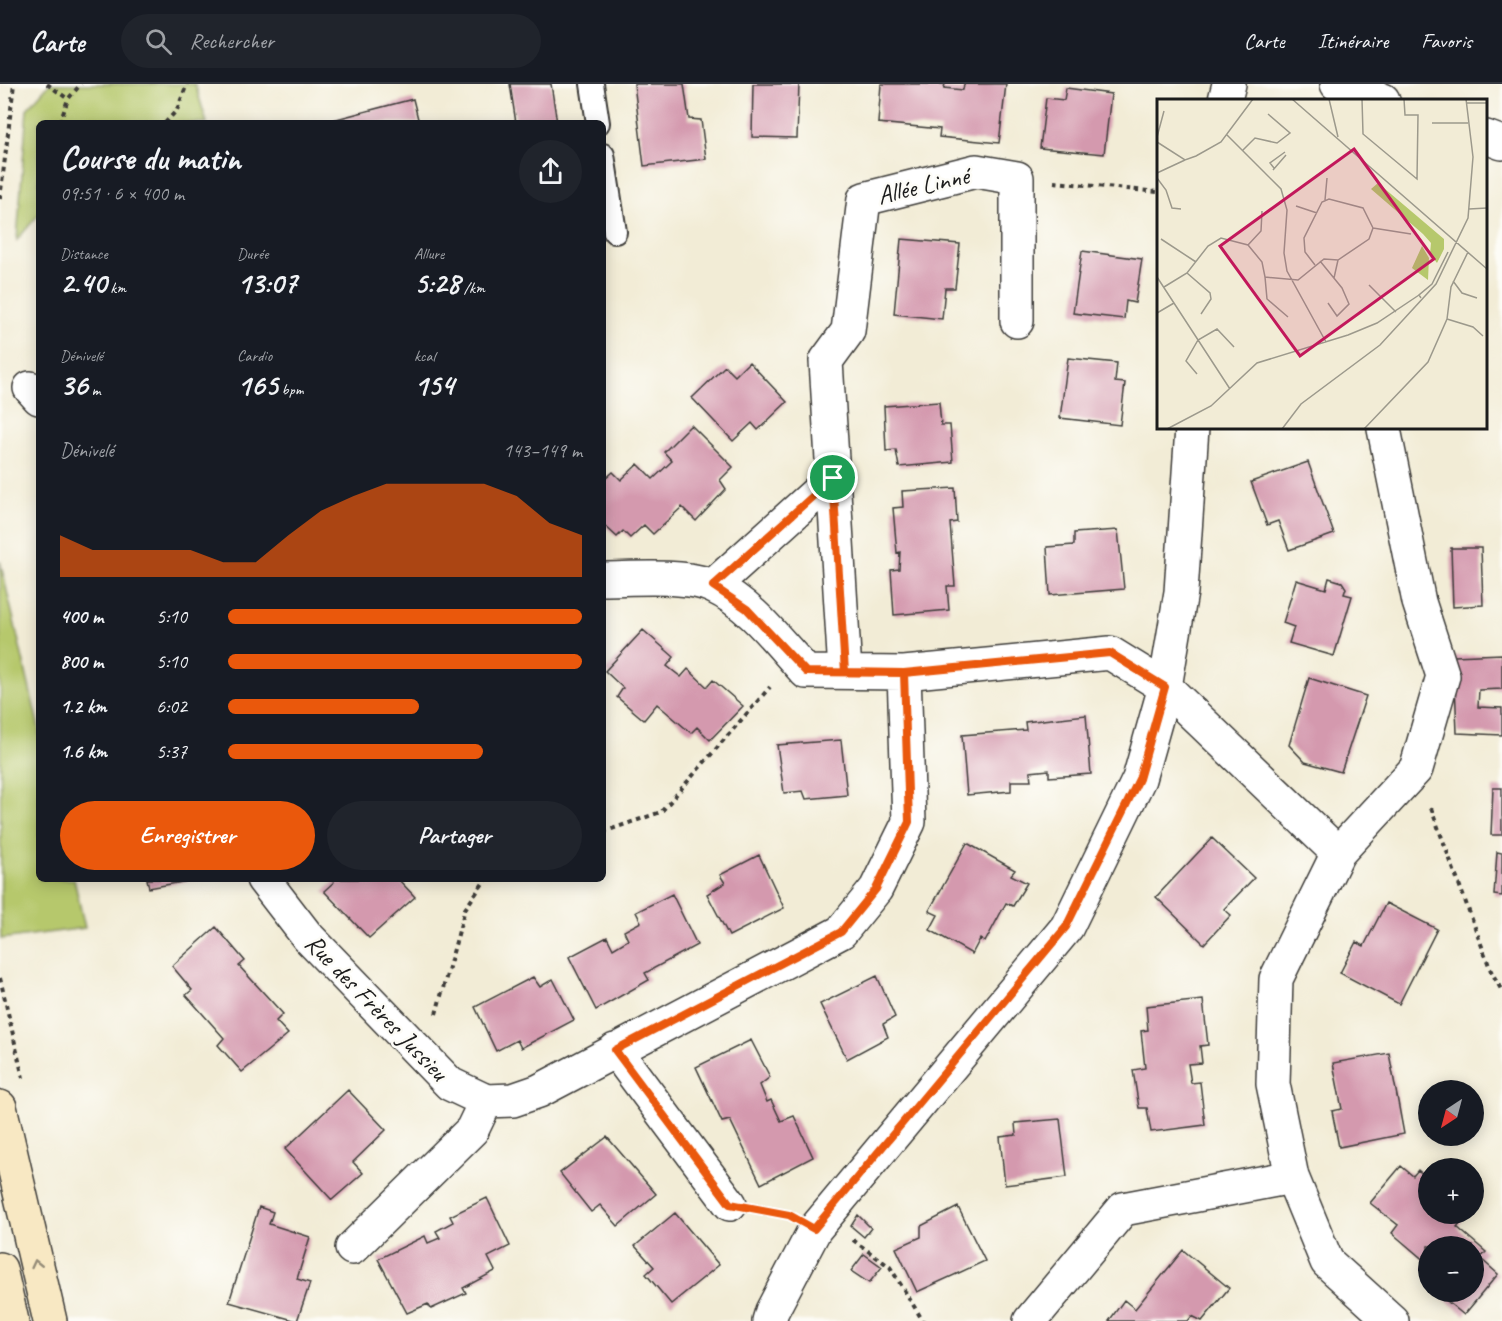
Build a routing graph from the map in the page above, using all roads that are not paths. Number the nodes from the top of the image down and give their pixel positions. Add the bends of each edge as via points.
1 (592, 84) edge
2 (1229, 84) edge
3 (1337, 84) edge
4 (1225, 99) edge
5 (1380, 99) edge
6 (598, 120) edge
7 (1487, 138) edge
8 (1502, 143) edge
9 (606, 174) edge
10 (615, 232) dead end
11 (1017, 321) dead end
12 (1192, 429) edge
13 (1384, 429) dead end
14 (833, 478) junction
15 (606, 579) edge
16 (713, 586) junction
17 (845, 672) junction
18 (904, 673) junction
19 (1165, 687) junction
20 (1338, 853) junction
21 (265, 882) edge
22 (615, 1050) junction
23 (486, 1101) junction
24 (0, 1107) edge
25 (1292, 1177) junction
26 (730, 1204) road end
27 (351, 1248) dead end
28 (0, 1269) edge
29 (12, 1321) edge
30 (50, 1321) edge
31 (770, 1321) edge
32 (1030, 1321) edge
33 (1392, 1321) edge

1 - 6 lane
2 - 4 street
3 - 5 street
7 - 8 street
9 - 10 lane
11 - 14 street, Allée Linné via 1017,178 976,171 864,198 848,331 826,361
12 - 19 street via 1181,592
13 - 20 street via 1419,602 1443,676 1416,769
14 - 16 street
14 - 17 street
15 - 16 street via 673,579
16 - 17 street via 747,609 806,672
17 - 18 street
18 - 19 street via 1110,653
18 - 22 street, Rue des Frères Jussieu via 909,822 876,889 841,932
19 - 20 street
19 - 31 street via 1139,779 1066,927 814,1229
20 - 25 street via 1276,979 1273,1084
21 - 23 street, Rue des Frères Jussieu via 307,936 450,1084
22 - 23 street, Rue des Frères Jussieu via 539,1091 513,1100
22 - 26 street
23 - 27 street via 472,1130
30 -> 24 main road
25 - 32 street via 1123,1209
25 - 33 street via 1327,1262
28 - 29 main road

